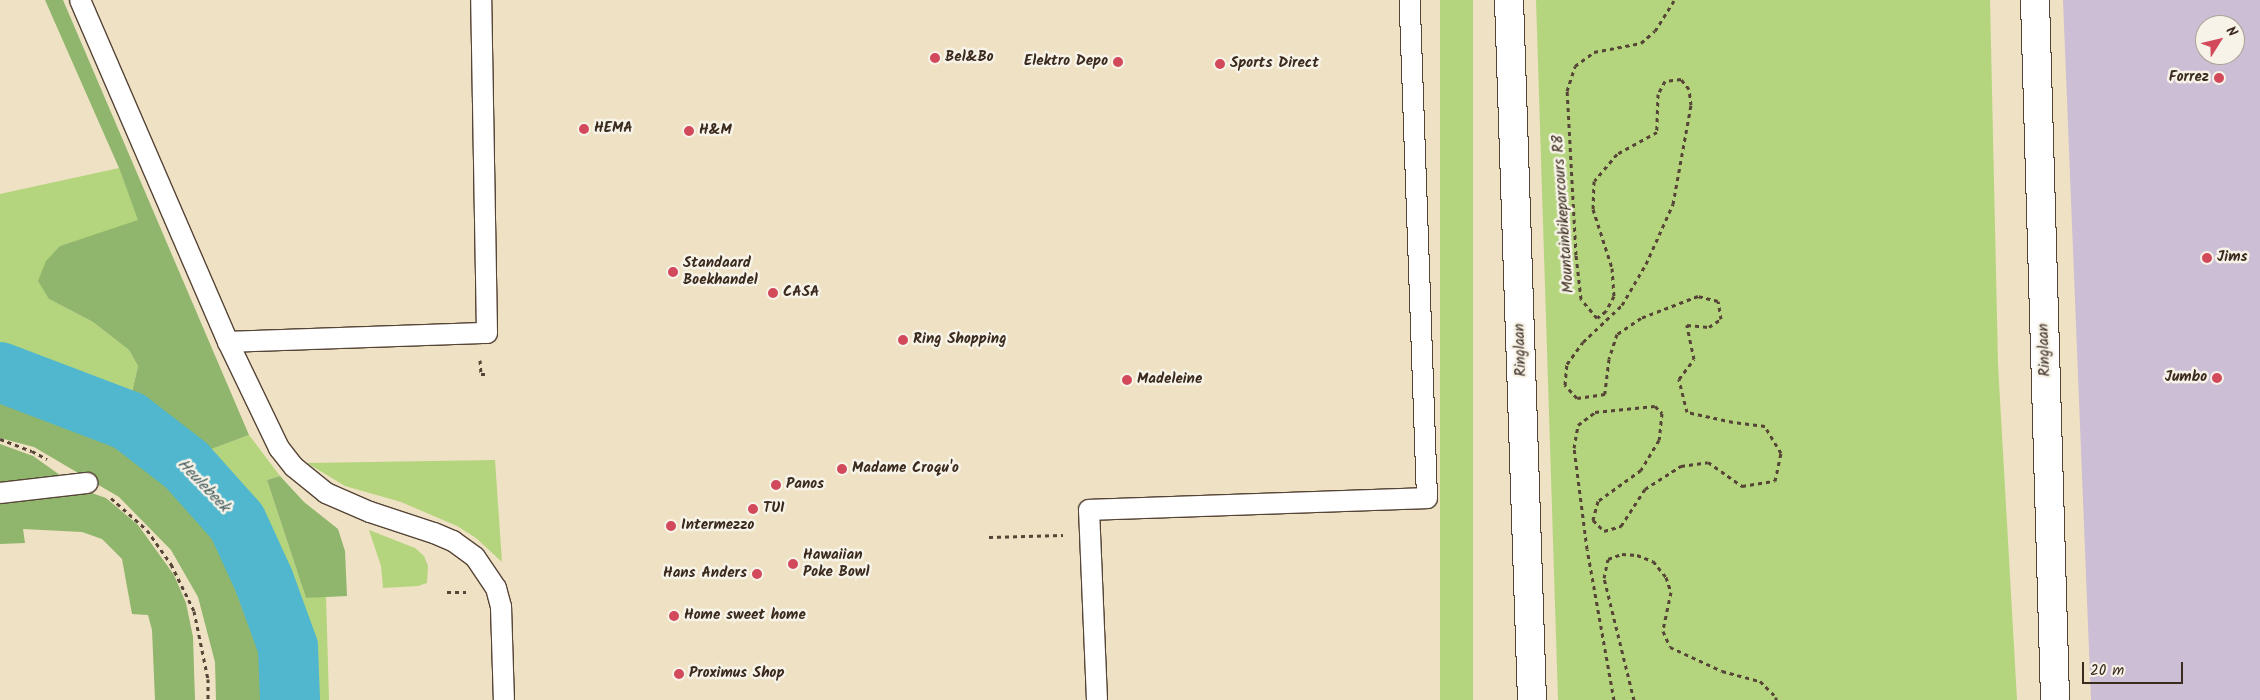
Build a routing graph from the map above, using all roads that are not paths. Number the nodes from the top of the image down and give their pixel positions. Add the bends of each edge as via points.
1 (80, 0) edge
2 (481, 0) edge
3 (1410, 0) edge
4 (1509, 0) edge
5 (2035, 0) edge
6 (228, 342) junction
7 (88, 483) road end
8 (0, 494) edge
9 (504, 700) edge
10 (1097, 700) edge
11 (1532, 700) edge
12 (2055, 700) edge

1 - 6 lane
2 - 6 lane via 487,333
3 - 10 lane via 1427,498 1090,510
4 - 11 main road, Ringlaan
5 - 12 main road, Ringlaan
6 - 9 lane via 266,426 294,467 339,500 434,533 453,541 475,557 496,588 501,607
7 - 8 lane

